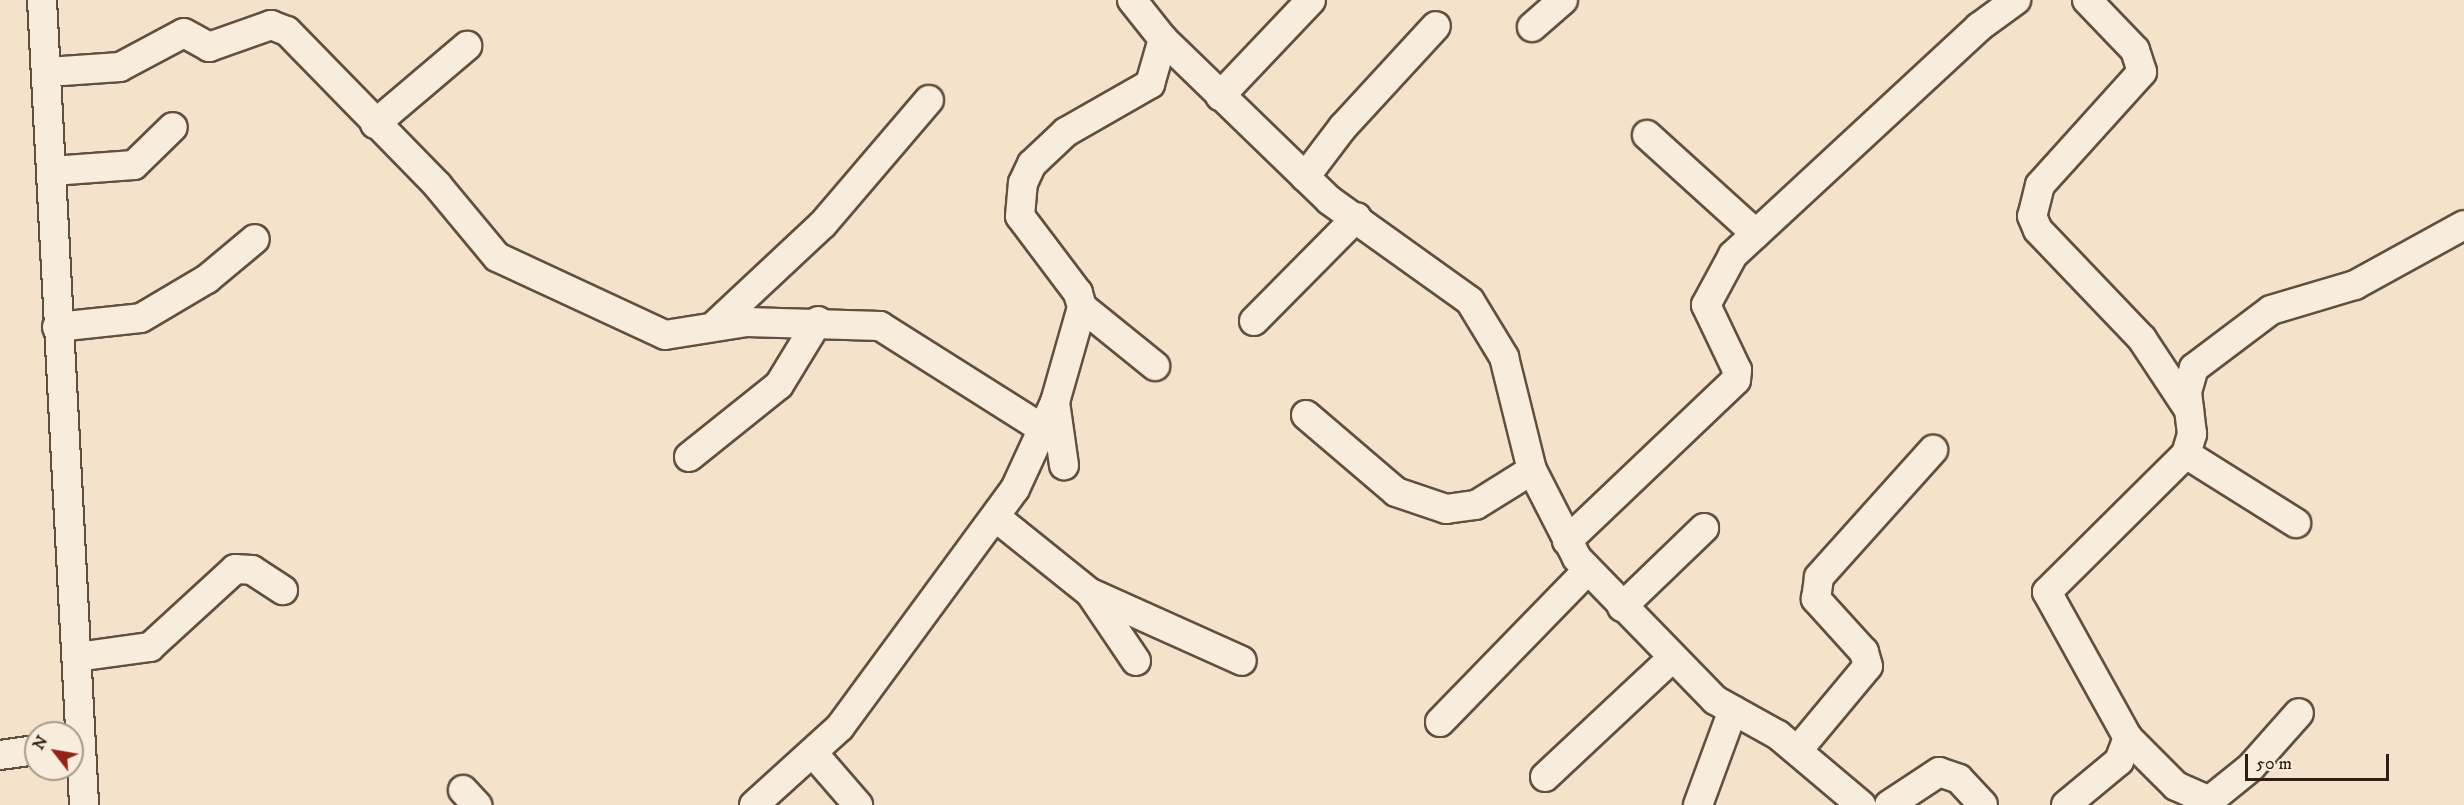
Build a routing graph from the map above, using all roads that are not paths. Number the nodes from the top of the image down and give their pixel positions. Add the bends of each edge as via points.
1 (42, 0) edge
2 (1132, 0) edge
3 (1311, 0) edge
4 (1563, 0) edge
5 (2016, 0) edge
6 (2087, 0) edge
7 (1436, 26) dead end
8 (1532, 27) dead end
9 (1163, 39) junction
10 (467, 46) dead end
11 (48, 72) junction
12 (1220, 96) junction
13 (929, 100) dead end
14 (375, 124) junction
15 (173, 127) dead end
16 (1647, 135) dead end
17 (52, 171) junction
18 (1305, 177) junction
19 (1357, 217) junction
20 (2464, 225) edge
21 (1756, 234) junction
22 (255, 239) dead end
23 (1082, 307) junction
24 (818, 321) junction
25 (1254, 321) dead end
26 (716, 324) junction
27 (57, 327) junction
28 (1155, 366) dead end
29 (1055, 402) junction
30 (2189, 410) junction
31 (1306, 415) dead end
32 (1043, 429) junction
33 (1933, 450) dead end
34 (2186, 454) junction
35 (689, 457) dead end
36 (1064, 465) dead end
37 (1532, 470) junction
38 (998, 519) junction
39 (2296, 523) dead end
40 (1704, 528) dead end
41 (1567, 541) junction
42 (1588, 570) junction
43 (283, 590) dead end
44 (1089, 593) junction
45 (1622, 607) junction
46 (77, 657) junction
47 (1672, 658) junction
48 (1136, 661) dead end
49 (1242, 661) dead end
50 (1733, 710) junction
51 (2299, 713) dead end
52 (77, 721) edge
53 (1440, 722) dead end
54 (2128, 738) junction
55 (1798, 750) junction
56 (24, 752) edge
57 (813, 753) junction
58 (0, 755) edge
59 (1545, 777) dead end
60 (81, 781) edge
61 (2095, 796) edge
62 (84, 805) edge
63 (754, 805) edge
64 (858, 805) edge
65 (1698, 805) edge
66 (1861, 805) edge
67 (1889, 805) edge
68 (1982, 805) edge
69 (2066, 805) edge

1 - 11 street
2 - 9 street
3 - 12 street
4 - 8 street
5 - 21 street via 1962,43
6 - 30 street via 2135,50 2142,72 2040,185 2032,216 2038,230 2142,339
7 - 18 street via 1343,127
9 - 12 street
9 - 23 street via 1161,59 1150,84 1066,132 1032,164 1023,183 1020,216 1078,293
10 - 14 street
11 - 14 street via 111,70 184,33 209,47 271,25 303,45
11 - 17 street
12 - 18 street
13 - 26 street via 823,224
14 - 26 street via 455,204 497,257 665,335
15 - 17 street via 134,165
16 - 21 street
17 - 27 street
18 - 19 street
19 - 25 street
19 - 37 street via 1470,301 1487,322 1504,357
20 - 30 street via 2355,285 2271,309 2194,368 2187,392
21 - 41 street via 1733,255 1706,304 1737,370 1732,388
22 - 27 street via 207,279 141,318
23 - 28 street
23 - 29 street
24 - 26 street
24 - 32 street via 880,326
24 - 35 street via 779,385
27 - 46 street
29 - 32 street
29 - 36 street
30 - 34 street via 2192,434
31 - 37 street via 1396,492 1423,503 1463,509
32 - 38 street
33 - 55 street via 1819,577 1816,599 1864,652 1869,666
34 - 39 street
34 - 54 street via 2047,592
37 - 41 street
38 - 44 street
38 - 57 street via 840,727
40 - 45 street
41 - 42 street
42 - 45 street
42 - 53 street
43 - 46 street via 252,570 235,569 150,647
44 - 48 street
44 - 49 street
45 - 47 street
46 - 52 street
47 - 50 street via 1715,700
47 - 59 street
50 - 55 street
50 - 65 street
51 - 54 street via 2251,768 2210,801 2176,786
54 - 61 street via 2119,761
55 - 66 street
56 - 58 street
57 - 63 street
57 - 64 street
60 - 62 street
61 - 69 street
67 - 68 street via 1939,772 1959,779

